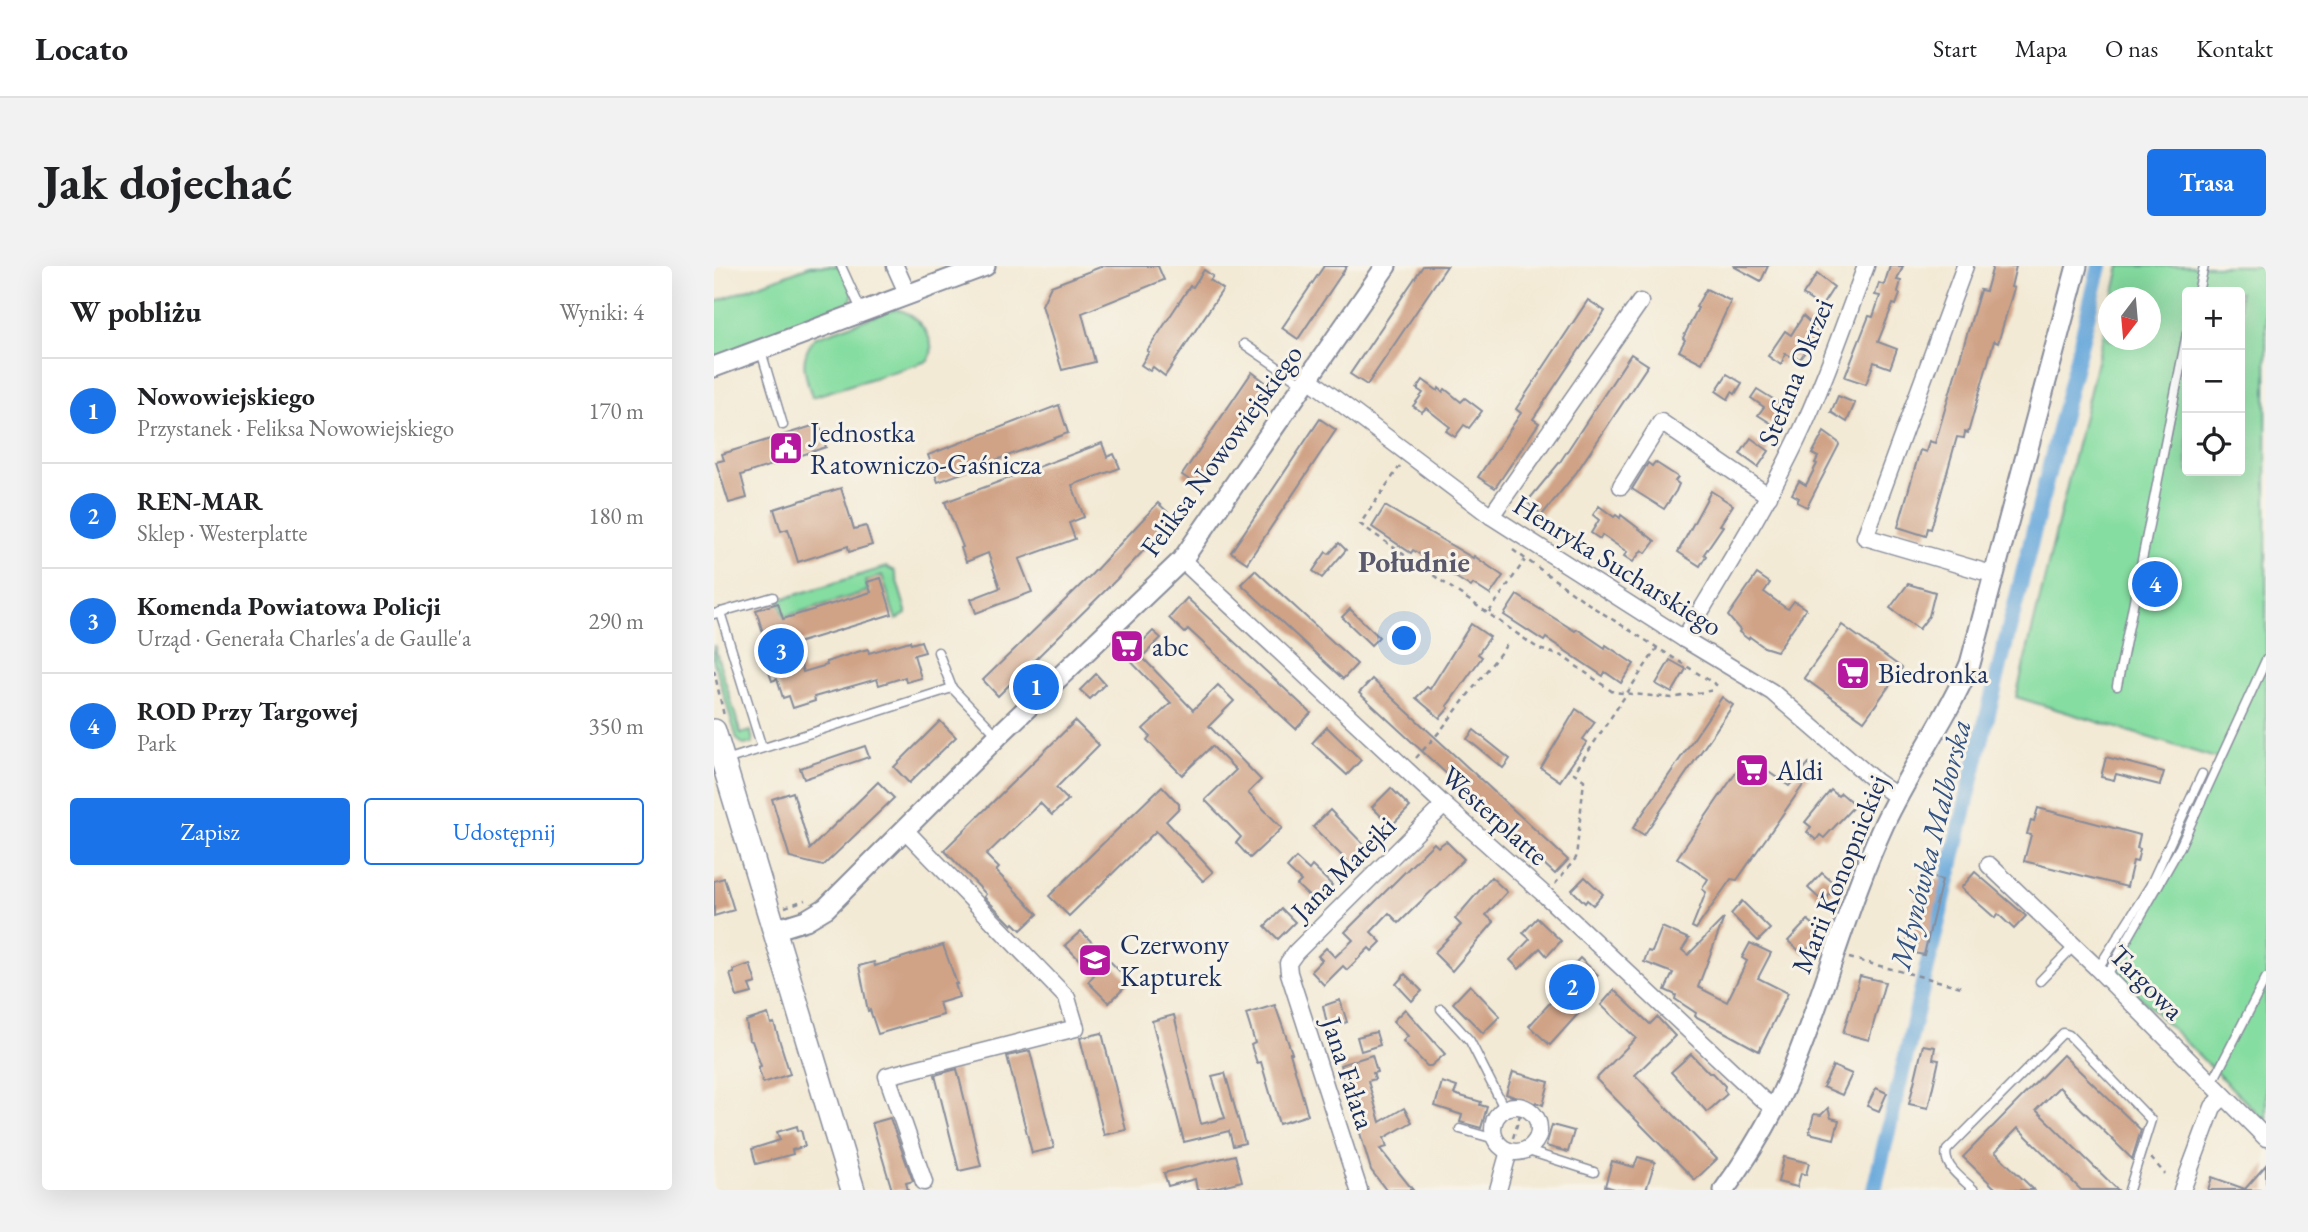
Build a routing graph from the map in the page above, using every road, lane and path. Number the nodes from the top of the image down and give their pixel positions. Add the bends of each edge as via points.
1 (841, 266) edge
2 (895, 266) edge
3 (985, 266) edge
4 (1386, 266) edge
5 (1866, 266) edge
6 (1965, 266) edge
7 (2077, 266) edge
8 (2204, 266) edge
9 (2199, 287) edge
10 (908, 295) junction
11 (1640, 302) dead end
12 (862, 312) junction
13 (1244, 344) dead end
14 (761, 350) junction
15 (2184, 350) edge
16 (714, 367) edge
17 (1306, 382) junction
18 (783, 425) dead end
19 (1401, 464) dead end
20 (1621, 486) dead end
21 (1769, 496) junction
22 (1491, 516) junction
23 (1505, 543) dead end
24 (1525, 559) junction
25 (1182, 560) junction
26 (1995, 575) junction
27 (773, 597) dead end
28 (1489, 612) junction
29 (717, 613) edge
30 (1684, 639) junction
31 (1508, 643) dead end
32 (1657, 648) junction
33 (938, 652) dead end
34 (2266, 660) edge
35 (714, 670) edge
36 (1718, 685) dead end
37 (2117, 686) dead end
38 (951, 688) junction
39 (1714, 690) dead end
40 (1626, 695) junction
41 (722, 709) dead end
42 (714, 731) edge
43 (998, 736) junction
44 (767, 747) junction
45 (723, 760) junction
46 (1406, 769) junction
47 (2202, 774) dead end
48 (1898, 797) junction
49 (1444, 805) junction
50 (905, 831) junction
51 (1989, 865) dead end
52 (1546, 895) junction
53 (774, 930) junction
54 (2074, 946) junction
55 (1835, 955) junction
56 (2101, 972) junction
57 (1289, 973) joint
58 (2266, 978) edge
59 (2040, 981) dead end
60 (1961, 987) dead end
61 (1441, 1009) dead end
62 (2211, 1083) junction
63 (2224, 1096) junction
64 (1522, 1108) junction
65 (1775, 1108) junction
66 (1505, 1110) junction
67 (1460, 1129) dead end
68 (2266, 1138) edge
69 (1495, 1139) junction
70 (2142, 1149) junction
71 (1517, 1151) junction
72 (1594, 1172) dead end
73 (2165, 1174) dead end
74 (924, 1182) dead end
75 (853, 1190) edge
76 (1359, 1190) edge
77 (1498, 1190) edge
78 (1724, 1190) edge
79 (1975, 1190) edge
80 (2129, 1190) edge
81 (2182, 1190) edge

1 - 12 lane
2 - 10 street
3 - 10 street
4 - 17 street, Feliksa Nowowiejskiego
5 - 21 street, Stefana Okrzei via 1816,398
6 - 26 street via 1865,537
7 - 26 street, Marii Konopnickiej
8 - 9 lane
10 - 12 street
11 - 22 street
12 - 14 street
13 - 17 lane
14 - 16 street
14 - 18 lane
15 - 37 lane
17 - 22 street, Henryka Sucharskiego
17 - 25 street, Feliksa Nowowiejskiego
19 - 28 path via 1360,524
20 - 21 street, Stefana Okrzei via 1661,422
21 - 30 street, Stefana Okrzei
22 - 30 street, Henryka Sucharskiego
23 - 24 path
24 - 28 path
24 - 32 path
25 - 43 street, Feliksa Nowowiejskiego
25 - 46 street, Westerplatte
26 - 48 street, Marii Konopnickiej via 1964,679
27 - 29 lane
28 - 40 path via 1539,649 1562,656 1613,692
29 - 44 lane
30 - 48 street, Henryka Sucharskiego via 1772,692
31 - 46 path
32 - 36 path
32 - 40 path
33 - 38 lane
34 - 56 lane via 2180,847
35 - 41 path
38 - 43 lane
38 - 44 lane
39 - 40 path via 1672,698
40 - 52 path via 1574,774 1584,780 1576,858
42 - 45 main road
43 - 50 street, Feliksa Nowowiejskiego
44 - 45 lane
45 - 53 main road
46 - 49 street, Westerplatte
47 - 56 lane via 2150,886 2102,962
48 - 55 street, Marii Konopnickiej
49 - 52 street, Westerplatte
49 - 57 street, Jana Matejki via 1291,957
50 - 53 street, Feliksa Nowowiejskiego via 816,915
50 - 74 street via 1067,998 1076,1028 887,1076
51 - 54 street, Targowa
52 - 65 street, Westerplatte
53 - 75 main road
54 - 56 street, Targowa
54 - 59 lane
55 - 60 path
55 - 65 street, Marii Konopnickiej
56 - 62 street, Targowa
57 - 76 street, Jana Fałata
58 - 62 lane
61 - 66 lane via 1470,1041
62 - 63 street, Targowa
63 - 68 street, Targowa
63 - 81 street via 2213,1107
64 - 66 street
64 - 71 path
64 - 71 street via 1534,1115 1538,1128 1535,1141
65 - 78 street, Marii Konopnickiej
66 - 69 street via 1495,1120
67 - 69 lane
69 - 71 street
70 - 73 path
70 - 79 lane via 2151,1120 2063,1033 1947,1150 1948,1164
70 - 80 lane
71 - 72 lane
71 - 77 street

